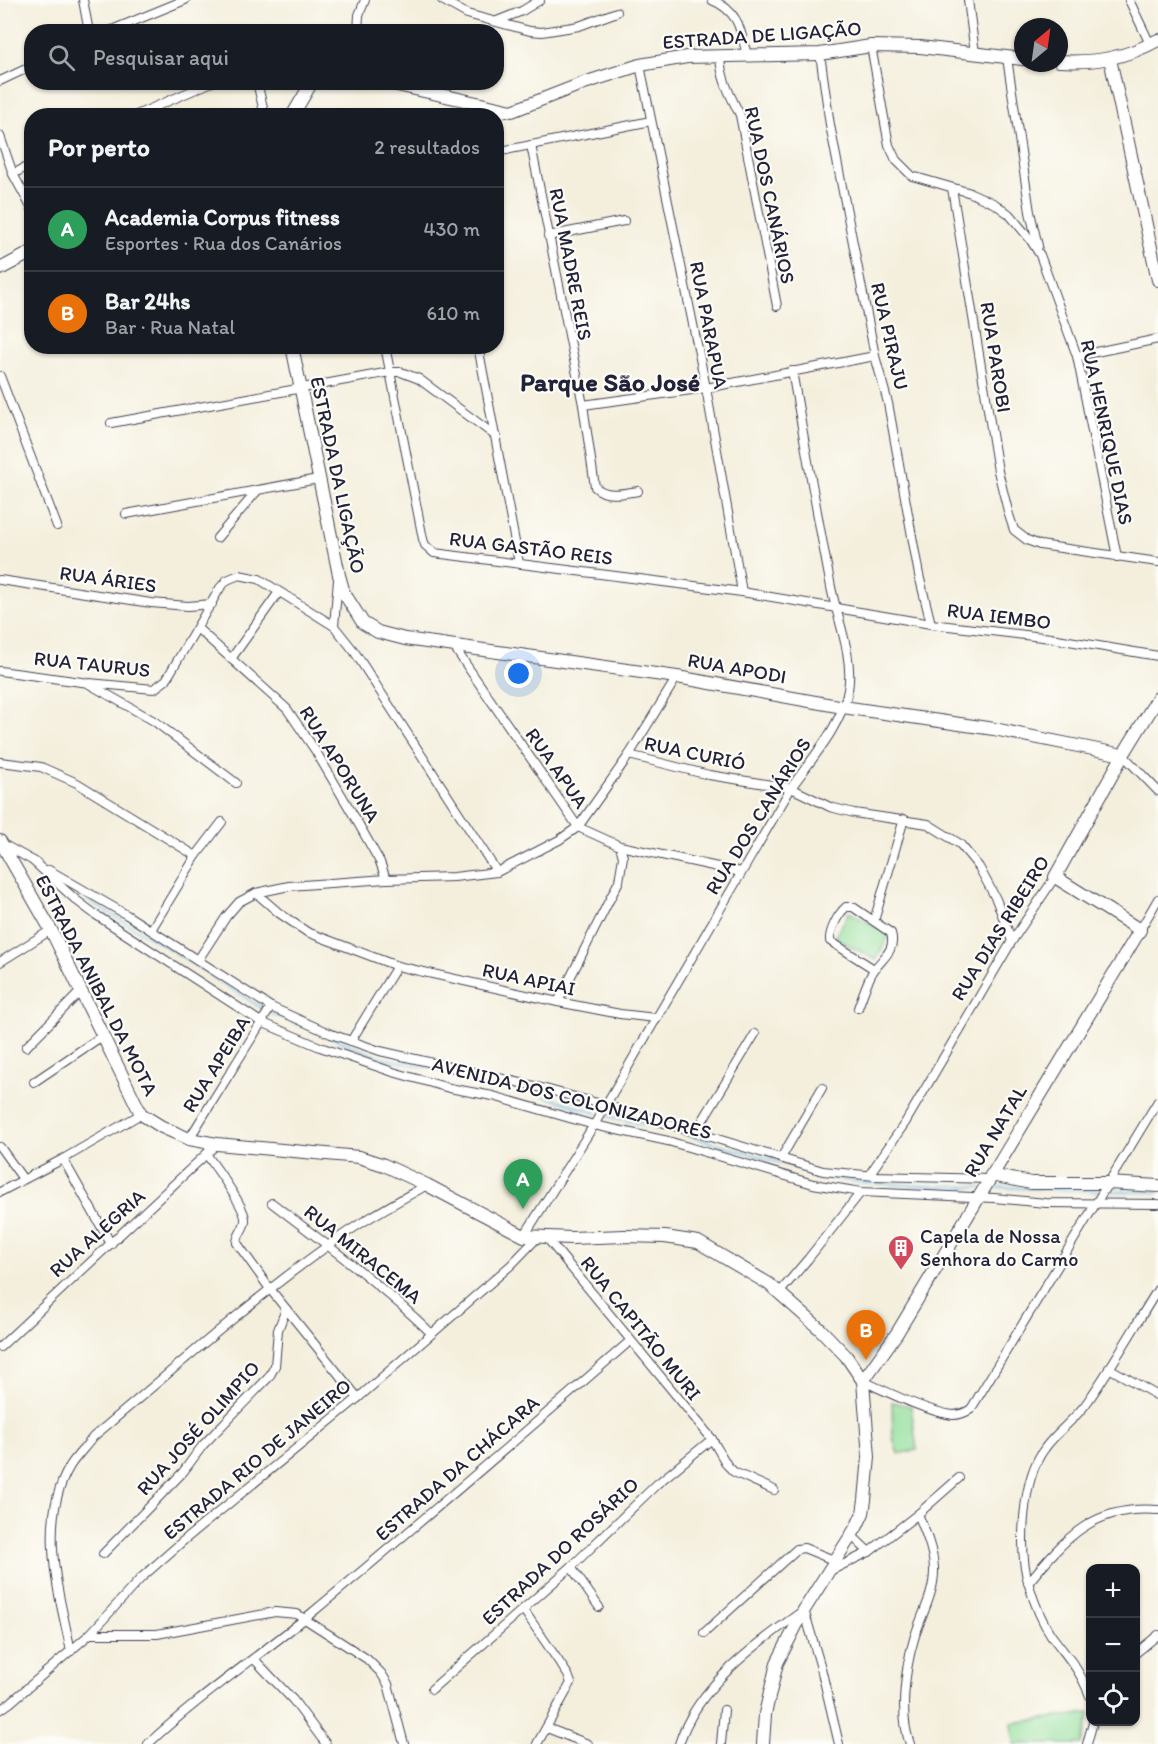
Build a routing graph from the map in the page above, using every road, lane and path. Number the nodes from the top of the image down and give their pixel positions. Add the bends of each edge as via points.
1 (83, 0) edge
2 (185, 0) edge
3 (365, 0) edge
4 (442, 0) edge
5 (540, 0) edge
6 (712, 0) edge
7 (968, 0) edge
8 (1129, 0) edge
9 (617, 12) dead end
10 (497, 21) junction
11 (88, 24) edge
12 (126, 24) edge
13 (359, 24) edge
14 (1154, 42) edge
15 (871, 46) junction
16 (975, 53) junction
17 (820, 54) junction
18 (720, 56) junction
19 (747, 56) junction
20 (1008, 58) junction
21 (1014, 58) edge
22 (1110, 60) junction
23 (1068, 61) edge
24 (640, 65) junction
25 (24, 70) edge
26 (0, 81) edge
27 (194, 90) edge
28 (258, 90) edge
29 (307, 90) edge
30 (419, 90) edge
31 (152, 108) edge
32 (264, 108) edge
33 (297, 108) edge
34 (499, 108) edge
35 (504, 109) edge
36 (512, 111) junction
37 (504, 113) edge
38 (651, 122) junction
39 (0, 136) edge
40 (531, 145) junction
41 (504, 150) edge
42 (24, 168) edge
43 (13, 174) junction
44 (952, 188) junction
45 (24, 194) edge
46 (624, 221) dead end
47 (548, 236) junction
48 (1040, 255) junction
49 (24, 256) edge
50 (0, 269) edge
51 (1158, 280) edge
52 (777, 306) dead end
53 (1158, 339) edge
54 (293, 354) edge
55 (387, 354) edge
56 (480, 354) edge
57 (875, 356) junction
58 (1077, 356) junction
59 (792, 371) junction
60 (390, 372) junction
61 (0, 376) edge
62 (706, 388) junction
63 (300, 389) junction
64 (583, 405) junction
65 (111, 423) dead end
66 (497, 437) junction
67 (318, 479) junction
68 (258, 490) junction
69 (638, 490) dead end
70 (126, 514) dead end
71 (57, 526) dead end
72 (217, 538) dead end
73 (1117, 557) junction
74 (1158, 562) edge
75 (519, 563) junction
76 (339, 575) junction
77 (0, 580) edge
78 (279, 592) junction
79 (742, 592) junction
80 (212, 604) junction
81 (352, 609) joint
82 (837, 609) junction
83 (931, 624) junction
84 (334, 626) junction
85 (197, 628) junction
86 (454, 647) junction
87 (1158, 656) edge
88 (231, 658) junction
89 (0, 670) edge
90 (677, 677) junction
91 (89, 683) junction
92 (1158, 698) edge
93 (843, 706) junction
94 (629, 755) junction
95 (1123, 755) junction
96 (0, 762) edge
97 (236, 783) dead end
98 (791, 788) junction
99 (1158, 790) edge
100 (904, 819) junction
101 (222, 822) dead end
102 (578, 827) junction
103 (1, 842) edge
104 (620, 846) junction
105 (196, 856) junction
106 (33, 861) junction
107 (497, 872) junction
108 (741, 872) junction
109 (1055, 877) junction
110 (386, 879) junction
111 (256, 893) junction
112 (1158, 899) edge
113 (874, 921) junction
114 (51, 930) junction
115 (151, 930) junction
116 (1140, 930) junction
117 (1012, 941) junction
118 (182, 952) junction
119 (198, 960) junction
120 (0, 962) edge
121 (174, 964) junction
122 (397, 966) junction
123 (874, 969) junction
124 (81, 991) junction
125 (558, 1002) junction
126 (858, 1008) dead end
127 (266, 1014) junction
128 (656, 1018) junction
129 (755, 1034) dead end
130 (102, 1036) junction
131 (351, 1041) junction
132 (26, 1047) dead end
133 (34, 1082) dead end
134 (822, 1088) dead end
135 (1158, 1101) edge
136 (603, 1108) junction
137 (141, 1114) junction
138 (595, 1123) junction
139 (695, 1133) junction
140 (189, 1139) junction
141 (217, 1144) junction
142 (0, 1147) edge
143 (207, 1155) junction
144 (781, 1158) junction
145 (63, 1159) junction
146 (869, 1175) junction
147 (23, 1179) junction
148 (427, 1185) junction
149 (986, 1185) junction
150 (1106, 1186) junction
151 (1158, 1186) edge
152 (0, 1192) edge
153 (861, 1192) junction
154 (1097, 1201) junction
155 (272, 1203) dead end
156 (1158, 1204) edge
157 (524, 1236) junction
158 (542, 1237) junction
159 (111, 1244) junction
160 (327, 1246) junction
161 (270, 1289) junction
162 (780, 1292) junction
163 (1157, 1293) edge
164 (285, 1310) junction
165 (430, 1333) junction
166 (630, 1341) junction
167 (0, 1347) edge
168 (1109, 1368) junction
169 (863, 1381) junction
170 (1158, 1396) edge
171 (358, 1398) junction
172 (712, 1439) junction
173 (959, 1478) dead end
174 (774, 1490) dead end
175 (1158, 1510) edge
176 (918, 1514) junction
177 (851, 1535) junction
178 (869, 1552) junction
179 (103, 1554) dead end
180 (832, 1566) junction
181 (571, 1567) junction
182 (1028, 1583) junction
183 (599, 1607) dead end
184 (523, 1610) junction
185 (804, 1610) junction
186 (305, 1618) junction
187 (90, 1634) junction
188 (704, 1634) dead end
189 (1158, 1635) edge
190 (1140, 1650) edge
191 (71, 1651) junction
192 (254, 1659) junction
193 (1086, 1687) edge
194 (432, 1689) dead end
195 (0, 1710) edge
196 (724, 1710) dead end
197 (1092, 1726) edge
198 (547, 1728) junction
199 (148, 1744) edge
200 (326, 1744) edge
201 (404, 1744) edge
202 (537, 1744) edge
203 (588, 1744) edge
204 (679, 1744) edge
205 (721, 1744) edge
206 (763, 1744) edge
207 (839, 1744) edge
208 (910, 1744) edge
209 (1087, 1744) edge

1 - 11 street
2 - 12 street
3 - 13 street
4 - 10 street via 467,14
5 - 10 street
6 - 19 street via 730,10
7 - 16 street
8 - 14 street
9 - 10 street via 579,26 542,32 517,29
14 - 22 street
15 - 16 street, ESTRADA DE LIGAÇÃO
15 - 17 street, ESTRADA DE LIGAÇÃO
15 - 44 street, RUA HENRIQUE DIAS via 889,145 896,160 912,176
16 - 20 street, ESTRADA DE LIGAÇÃO
17 - 19 street, ESTRADA DE LIGAÇÃO
17 - 57 street, RUA PIRAJU
18 - 19 street, ESTRADA DE LIGAÇÃO
18 - 24 street, ESTRADA DE LIGAÇÃO
18 - 52 street, RUA DOS CANÁRIOS via 724,80 740,115
20 - 21 street, ESTRADA DE LIGAÇÃO
20 - 48 street via 1030,213
22 - 23 street
22 - 51 street
24 - 36 street, ESTRADA DE LIGAÇÃO
24 - 38 street, RUA PARAPUA
25 - 26 street
27 - 31 street
28 - 32 street
29 - 33 street
30 - 34 street
35 - 36 street
36 - 37 street, ESTRADA DE LIGAÇÃO
38 - 40 street
38 - 62 street, RUA PARAPUA
39 - 43 street
40 - 41 street
40 - 47 street, RUA MADRE REIS
42 - 43 street
43 - 45 street
44 - 48 street, RUA HENRIQUE DIAS via 971,193 1009,214
44 - 73 street, RUA PAROBI via 998,471 1014,530 1040,545
46 - 47 street
47 - 64 street, RUA MADRE REIS
48 - 58 street, RUA HENRIQUE DIAS
49 - 50 street
53 - 58 street
54 - 63 street, ESTRADA DA LIGAÇÃO
55 - 60 street, RUA GASTÃO REIS
56 - 66 street
57 - 59 street
57 - 83 street, RUA PIRAJU via 888,403
58 - 73 street, RUA HENRIQUE DIAS
59 - 62 street
59 - 82 street, RUA DOS CANÁRIOS
60 - 63 street
60 - 66 street via 419,379
60 - 75 street, RUA GASTÃO REIS via 425,545 440,555
61 - 71 street
62 - 64 street
62 - 79 street, RUA PARAPUA
63 - 65 street
63 - 67 street, ESTRADA DA LIGAÇÃO
64 - 69 street, RUA MADRE REIS via 595,487 608,494
66 - 75 street
67 - 68 street
67 - 76 street, ESTRADA DA LIGAÇÃO
68 - 70 street
68 - 72 street
73 - 74 street
75 - 79 street, RUA GASTÃO REIS
76 - 81 street, ESTRADA DA LIGAÇÃO
76 - 84 street
77 - 80 street, RUA ÁRIES via 151,603
78 - 80 street via 259,579 239,575 227,580
78 - 84 street
78 - 88 street
79 - 82 street, RUA GASTÃO REIS
80 - 85 street
81 - 86 street, RUA APODI via 363,623 378,632
82 - 83 street, RUA IEMBO
82 - 93 street, RUA DOS CANÁRIOS via 849,673
83 - 87 street, RUA IEMBO
84 - 107 street
85 - 88 street
85 - 91 street, RUA TAURUS via 166,680 154,689
86 - 90 street, RUA APODI
86 - 102 street, RUA APUA
88 - 110 street, RUA APORUNA via 287,709 353,814
89 - 91 street, RUA TAURUS
90 - 93 street, RUA APODI
90 - 94 street
91 - 97 street via 154,721
92 - 95 street, RUA DIAS RIBEIRO
93 - 95 street, RUA APODI via 994,729
93 - 98 street, RUA DOS CANÁRIOS
94 - 98 street, RUA CURIÓ via 709,775
94 - 102 street
95 - 99 street
95 - 109 street, RUA DIAS RIBEIRO
96 - 105 street via 41,768 77,783
98 - 100 street, RUA CURIÓ via 830,807
98 - 108 street, RUA DOS CANÁRIOS
100 - 113 street
100 - 117 street, RUA CURIÓ via 938,829 970,854 996,899
101 - 105 street
102 - 104 street, RUA APUA
102 - 107 street
103 - 106 street, AVENIDA DOS COLONIZADORES
103 - 114 street, ESTRADA ANIBAL DA MOTA
104 - 108 street, RUA APUA
104 - 125 street via 623,858 619,881
105 - 115 street
106 - 115 street, AVENIDA DOS COLONIZADORES
106 - 121 street, AVENIDA DOS COLONIZADORES via 83,905
107 - 110 street
108 - 128 street, RUA DOS CANÁRIOS
109 - 116 street
109 - 117 street, RUA DIAS RIBEIRO
110 - 111 street via 289,886
111 - 119 street via 239,902 226,917
111 - 122 street, RUA APIAI via 307,932
112 - 116 street, RUA NATAL
113 - 123 street via 893,938 887,956
113 - 123 street via 853,907 846,907 830,939
114 - 120 street
114 - 124 street, ESTRADA ANIBAL DA MOTA
115 - 118 street, AVENIDA DOS COLONIZADORES
116 - 149 street, RUA NATAL
117 - 146 street, RUA DIAS RIBEIRO
118 - 119 street, AVENIDA DOS COLONIZADORES
118 - 121 street
119 - 127 street, AVENIDA DOS COLONIZADORES
121 - 127 street, AVENIDA DOS COLONIZADORES
122 - 125 street, RUA APIAI
122 - 131 street
123 - 126 street
124 - 130 street, ESTRADA ANIBAL DA MOTA
124 - 132 street
125 - 128 street, RUA APIAI
127 - 131 street, AVENIDA DOS COLONIZADORES via 303,1022
127 - 138 street, AVENIDA DOS COLONIZADORES via 320,1047 393,1072
127 - 140 street, RUA APEIBA
128 - 136 street, RUA DOS CANÁRIOS
129 - 139 street
130 - 133 street
130 - 137 street, ESTRADA ANIBAL DA MOTA
131 - 136 street, AVENIDA DOS COLONIZADORES via 399,1056 534,1086
134 - 144 street
135 - 150 street
136 - 138 street, RUA DOS CANÁRIOS
136 - 139 street, AVENIDA DOS COLONIZADORES
137 - 140 street, ESTRADA ANIBAL DA MOTA
137 - 145 street
138 - 153 street, AVENIDA DOS COLONIZADORES via 813,1184
138 - 157 street, RUA DOS CANÁRIOS
139 - 144 street, AVENIDA DOS COLONIZADORES
140 - 141 street, ESTRADA ANIBAL DA MOTA
141 - 143 street, RUA ALEGRIA
141 - 148 street, ESTRADA ANIBAL DA MOTA via 359,1156
142 - 147 street
143 - 159 street, RUA ALEGRIA
143 - 161 street via 245,1216 237,1243
144 - 146 street, AVENIDA DOS COLONIZADORES via 823,1171
145 - 147 street
145 - 159 street
146 - 149 street, AVENIDA DOS COLONIZADORES
147 - 152 street
148 - 157 street, ESTRADA ANIBAL DA MOTA
148 - 160 street
149 - 150 street, AVENIDA DOS COLONIZADORES
149 - 153 street, AVENIDA DOS COLONIZADORES
149 - 154 street, AVENIDA DOS COLONIZADORES via 1046,1203
149 - 169 street, RUA NATAL via 897,1333
150 - 151 street, AVENIDA DOS COLONIZADORES
150 - 154 street
153 - 162 street
154 - 156 street, AVENIDA DOS COLONIZADORES
154 - 169 street via 971,1409 955,1415 944,1413
155 - 160 street, RUA MIRACEMA
157 - 158 street, ESTRADA ANIBAL DA MOTA
158 - 162 street, ESTRADA ANIBAL DA MOTA via 690,1240
158 - 165 street, ESTRADA RIO DE JANEIRO
158 - 166 street, RUA CAPITÃO MURI
159 - 167 street, RUA ALEGRIA
160 - 161 street
160 - 165 street, RUA MIRACEMA via 374,1281
161 - 164 street
161 - 191 street via 93,1437 70,1466 54,1523 54,1554
162 - 169 street, ESTRADA ANIBAL DA MOTA via 846,1356
163 - 168 street
164 - 171 street
164 - 179 street, RUA JOSÉ OLIMPIO via 278,1330 275,1366 269,1377
165 - 171 street, ESTRADA RIO DE JANEIRO
166 - 172 street, RUA CAPITÃO MURI
166 - 186 street, ESTRADA DA CHÁCARA
168 - 170 street
168 - 182 street via 1087,1403 1037,1458 1027,1492 1024,1523
169 - 177 street via 868,1457 866,1500
171 - 187 street, ESTRADA RIO DE JANEIRO via 183,1541 141,1578
172 - 174 street, RUA CAPITÃO MURI via 734,1472
172 - 181 street, ESTRADA DO ROSÁRIO via 657,1484
173 - 176 street
175 - 182 street via 1109,1513 1086,1525 1051,1555
176 - 178 street
176 - 208 street via 934,1570 930,1597 908,1664 904,1713
177 - 178 street
177 - 180 street
178 - 180 street
180 - 185 street
180 - 188 street via 804,1548 797,1549
181 - 183 street
181 - 184 street, ESTRADA DO ROSÁRIO
182 - 193 street via 1050,1633 1077,1667
184 - 194 street, ESTRADA DO ROSÁRIO
184 - 198 street via 571,1683
185 - 204 street via 733,1666 696,1708
185 - 206 street via 773,1675
185 - 207 street
186 - 187 street via 275,1612 157,1634
186 - 192 street
186 - 201 street via 367,1659 381,1673 388,1684
187 - 191 street, ESTRADA RIO DE JANEIRO
189 - 190 street
191 - 195 street, ESTRADA RIO DE JANEIRO
192 - 199 street
192 - 200 street
196 - 205 street
197 - 209 street
198 - 202 street
198 - 203 street

